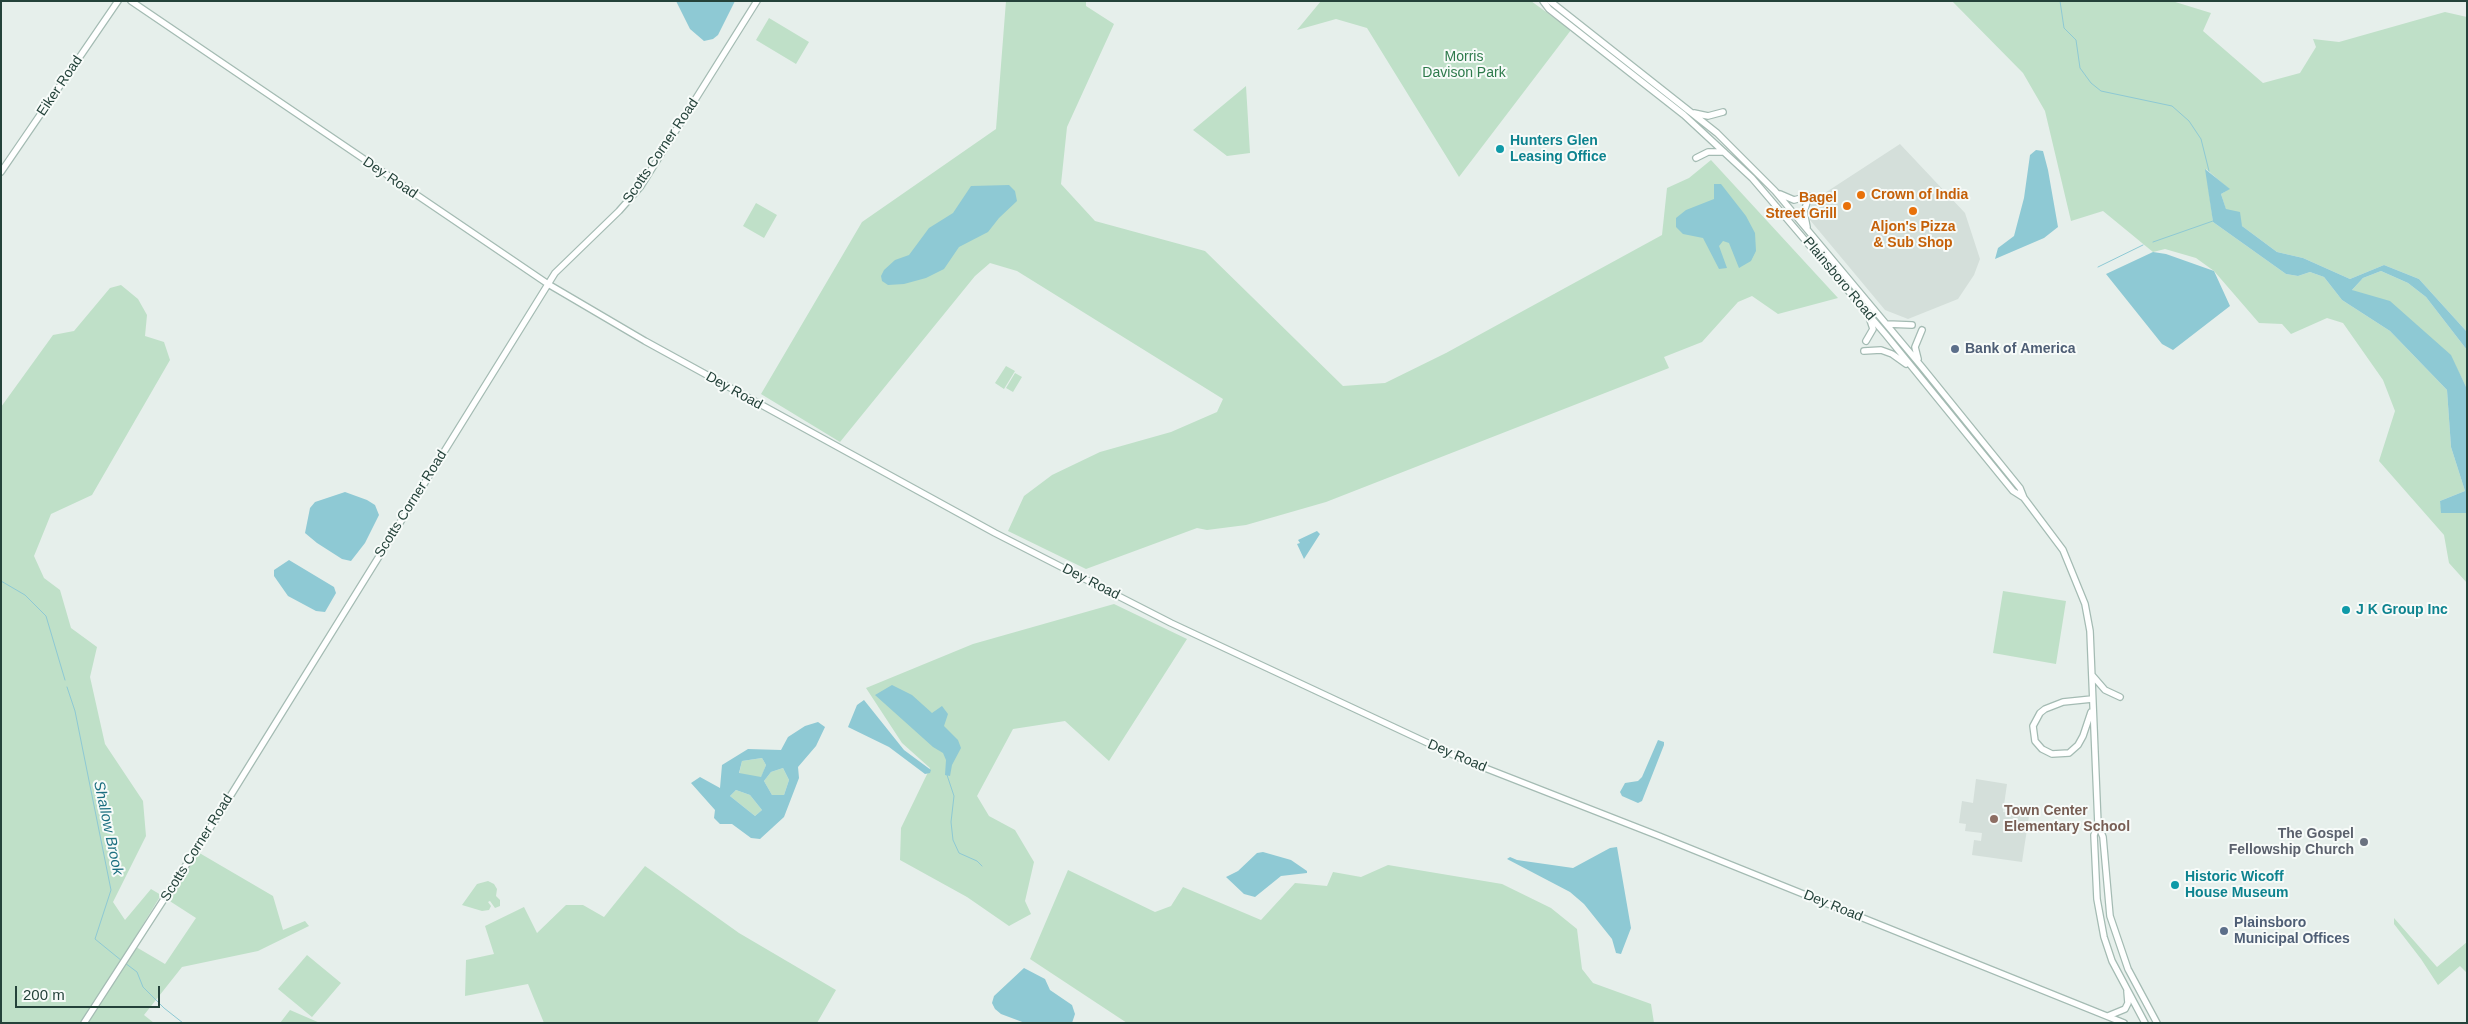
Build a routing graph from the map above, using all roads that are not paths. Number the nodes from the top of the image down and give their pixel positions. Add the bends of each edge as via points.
1 (118, 1) edge
2 (131, 1) edge
3 (757, 1) edge
4 (1543, 1) edge
5 (1550, 1) edge
6 (1723, 112) dead end
7 (1692, 113) junction
8 (1727, 153) junction
9 (1696, 158) dead end
10 (1, 172) edge
11 (1775, 191) junction
12 (1812, 235) junction
13 (548, 284) junction
14 (1867, 313) junction
15 (1886, 324) junction
16 (1912, 325) dead end
17 (1922, 330) dead end
18 (1866, 340) dead end
19 (1864, 351) dead end
20 (1922, 367) junction
21 (1919, 376) junction
22 (2024, 498) junction
23 (2092, 675) junction
24 (2120, 697) dead end
25 (2092, 699) junction
26 (2092, 708) junction
27 (2098, 825) junction
28 (2127, 990) junction
29 (2107, 1016) junction
30 (84, 1023) edge
31 (2124, 1023) edge
32 (2145, 1023) edge
33 (2157, 1023) edge

1 - 10 street, Eiker Road
2 - 13 street, Dey Road
3 - 13 street, Scotts Corner Road via 641,186 619,212 572,255
4 - 8 street, Plainsboro Road
5 - 7 street, Plainsboro Road
6 - 7 street via 1704,116
7 - 11 street, Plainsboro Road
8 - 9 street via 1719,150
8 - 14 street, Plainsboro Road via 1758,184
11 - 12 street, Plainsboro Road
11 - 12 street via 1794,200 1809,196 1804,217
12 - 15 street, Plainsboro Road
13 - 29 street, Dey Road via 944,506 1171,623 1400,732
13 - 30 street, Scotts Corner Road via 226,803
14 - 18 street via 1873,329
14 - 21 street, Plainsboro Road
15 - 16 street
15 - 20 street, Plainsboro Road
17 - 20 street via 1915,347
19 - 21 street via 1881,350 1892,354
20 - 22 street, Plainsboro Road via 2020,488
21 - 22 street, Plainsboro Road via 2013,491
22 - 23 street, Plainsboro Road via 2063,550 2076,579 2090,631
23 - 24 street via 2105,690
23 - 25 street, Plainsboro Road
25 - 26 street
25 - 26 street via 2063,702 2045,709 2033,726 2035,741 2052,754 2069,753 2083,736
26 - 27 street
27 - 28 street via 2094,835 2097,899 2112,961
27 - 33 street via 2103,837 2114,933 2128,969
28 - 29 street via 2125,1009
28 - 32 street
29 - 31 street, Dey Road

